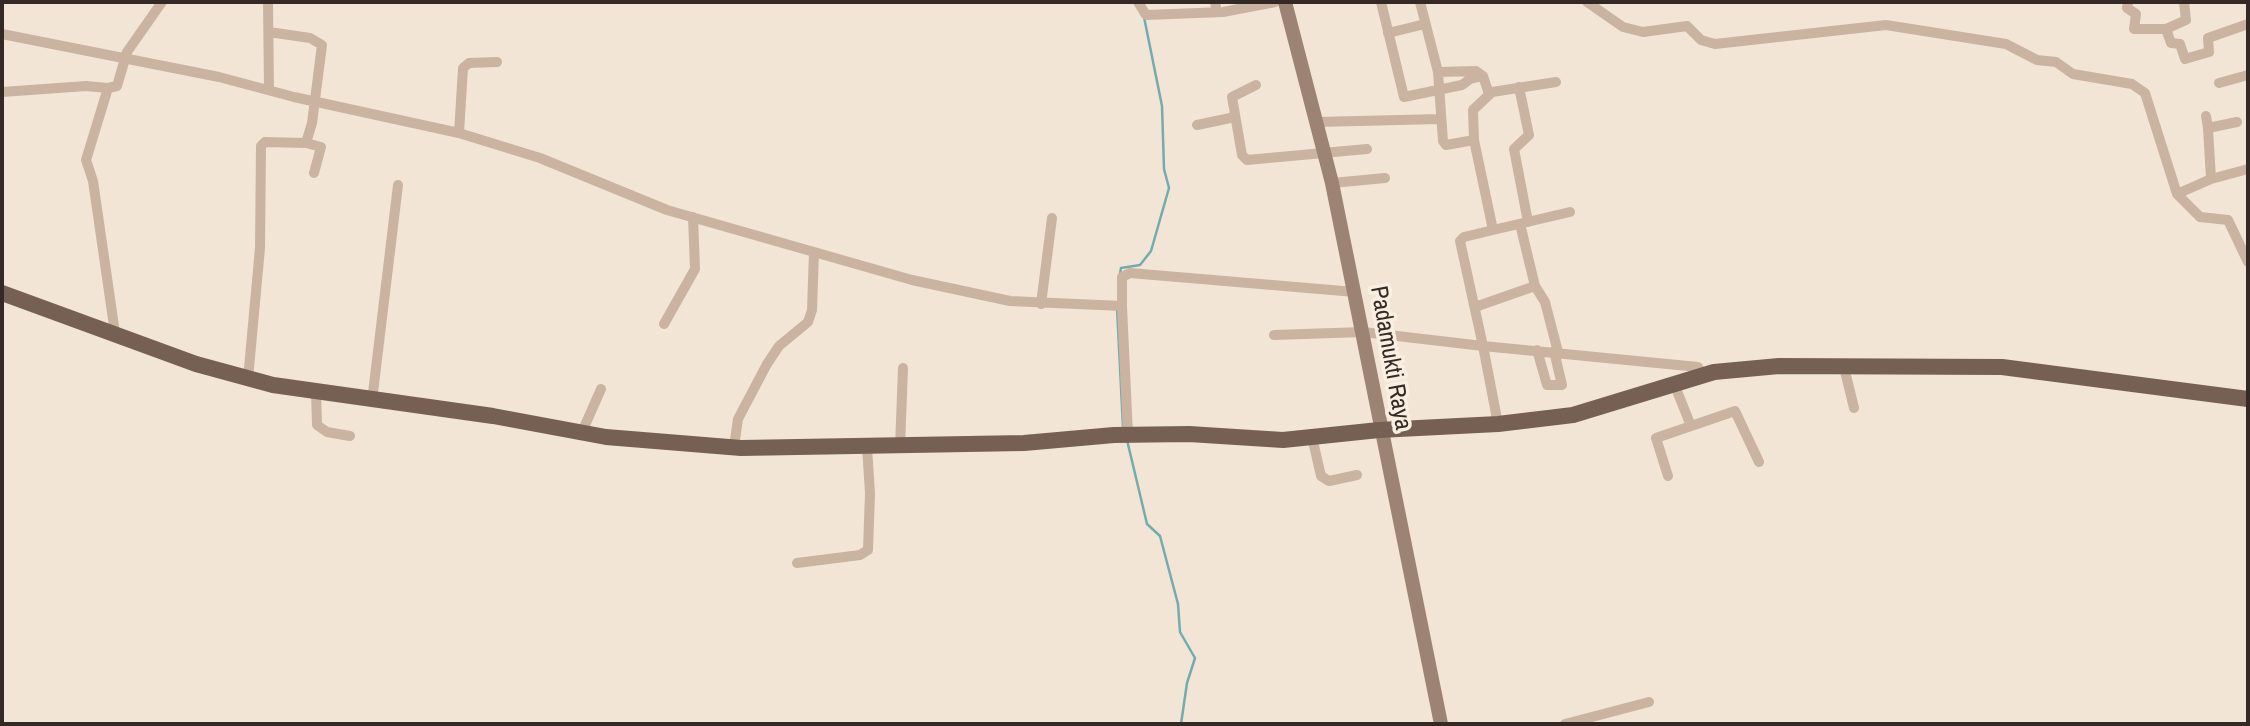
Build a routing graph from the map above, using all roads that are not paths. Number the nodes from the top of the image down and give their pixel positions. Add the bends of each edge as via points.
1 (162, 2) edge
2 (268, 2) edge
3 (1138, 2) edge
4 (1275, 2) edge
5 (1285, 2) edge
6 (1381, 2) edge
7 (1420, 2) edge
8 (1587, 2) edge
9 (2128, 2) edge
10 (2184, 2) edge
11 (1216, 7) edge
12 (1425, 24) junction
13 (2248, 24) edge
14 (2166, 29) junction
15 (269, 32) junction
16 (2, 33) edge
17 (1388, 33) junction
18 (126, 60) junction
19 (497, 62) dead end
20 (1438, 72) junction
21 (2248, 75) edge
22 (1483, 76) junction
23 (1556, 82) dead end
24 (2219, 83) dead end
25 (1256, 85) dead end
26 (108, 88) junction
27 (1519, 88) junction
28 (269, 90) junction
29 (1439, 90) junction
30 (2, 92) edge
31 (1489, 94) junction
32 (316, 100) junction
33 (2206, 116) dead end
34 (1235, 117) junction
35 (1440, 119) junction
36 (1317, 122) junction
37 (2237, 122) dead end
38 (1197, 125) dead end
39 (2208, 128) junction
40 (459, 133) junction
41 (1474, 140) junction
42 (306, 143) junction
43 (1367, 149) dead end
44 (1324, 152) junction
45 (2248, 169) edge
46 (314, 173) dead end
47 (1385, 178) dead end
48 (2211, 179) junction
49 (1332, 183) junction
50 (397, 185) dead end
51 (2177, 194) junction
52 (1570, 212) dead end
53 (693, 217) junction
54 (1052, 218) dead end
55 (1524, 223) junction
56 (1493, 230) junction
57 (814, 252) junction
58 (2248, 262) edge
59 (1535, 286) junction
60 (1355, 292) junction
61 (2, 293) edge
62 (1041, 304) junction
63 (1122, 306) junction
64 (1475, 307) junction
65 (664, 324) dead end
66 (1363, 332) junction
67 (115, 333) junction
68 (1274, 335) dead end
69 (1483, 346) junction
70 (1537, 350) junction
71 (1556, 352) junction
72 (1844, 367) junction
73 (903, 368) dead end
74 (1704, 376) junction
75 (248, 379) junction
76 (1675, 386) junction
77 (601, 389) dead end
78 (316, 392) junction
79 (2248, 399) edge
80 (372, 401) junction
81 (1854, 408) dead end
82 (1498, 424) junction
83 (1691, 425) junction
84 (1380, 430) junction
85 (582, 432) junction
86 (1128, 435) junction
87 (350, 436) dead end
88 (1312, 437) junction
89 (733, 447) junction
90 (867, 447) junction
91 (900, 447) junction
92 (1759, 462) dead end
93 (1357, 475) dead end
94 (1668, 476) dead end
95 (797, 563) dead end
96 (1649, 702) dead end
97 (1587, 722) edge
98 (1441, 724) edge
99 (1565, 724) edge

1 - 18 street
2 - 15 street
3 - 11 street via 1146,15
4 - 11 street
5 - 36 street, Padamukti Raya
6 - 17 street
7 - 12 street
8 - 51 street via 1623,27 1643,32 1687,26 1701,40 1715,44 1886,25 2006,44 2037,60 2056,62 2073,74 2132,84 2145,93
9 - 14 street via 2128,9 2136,14 2134,29
10 - 14 street via 2186,20
12 - 17 street
12 - 20 street
13 - 14 street via 2208,38 2209,52 2186,59 2180,44 2171,43
15 - 28 street
15 - 32 street via 321,43
16 - 18 street
17 - 29 street via 1402,96
18 - 26 street via 117,86
18 - 28 street
19 - 40 street via 469,63 463,68
20 - 22 street via 1476,71
20 - 29 street
21 - 24 street
22 - 29 street
22 - 31 street
23 - 27 street
25 - 34 street via 1233,95
26 - 30 street
26 - 67 street via 86,160
27 - 31 street
27 - 55 street via 1529,135 1514,149
28 - 32 street
29 - 35 street
31 - 41 street via 1473,110
32 - 40 street
32 - 42 street
33 - 39 street
34 - 38 street
34 - 44 street via 1247,160
35 - 36 street
35 - 41 street via 1444,145
36 - 44 street, Padamukti Raya
37 - 39 street
39 - 48 street
40 - 53 street via 540,158
41 - 56 street
42 - 46 street via 321,147
42 - 75 street via 265,142 261,146 260,248
43 - 44 street
44 - 49 street, Padamukti Raya
45 - 48 street
47 - 49 street
48 - 51 street
49 - 60 street, Padamukti Raya
50 - 80 street
51 - 58 street via 2200,217 2228,220
52 - 55 street
53 - 57 street
53 - 65 street via 695,269
54 - 62 street
55 - 56 street
55 - 59 street
56 - 64 street via 1460,241
57 - 62 street via 912,280
57 - 89 street via 808,322 779,346 767,364 738,419
59 - 64 street
59 - 71 street via 1545,302
60 - 63 street via 1130,273 1122,277
60 - 66 street, Padamukti Raya
61 - 67 main road
62 - 63 street
63 - 86 street
64 - 69 street
66 - 68 street
66 - 69 street
66 - 84 street, Padamukti Raya
67 - 75 main road
69 - 70 street
69 - 82 street
70 - 71 street
70 - 71 street via 1547,385 1562,385
71 - 74 street via 1698,367
72 - 74 main road via 1779,366
72 - 79 main road via 2002,368
72 - 81 street
73 - 91 street
74 - 76 main road
75 - 78 main road
76 - 82 main road via 1573,415
76 - 83 street
77 - 85 street
78 - 80 main road
78 - 87 street via 317,425
80 - 85 main road
82 - 84 main road
83 - 92 street via 1737,411
83 - 94 street via 1656,438
84 - 88 main road
84 - 98 street, Padamukti Raya
85 - 89 main road
86 - 88 main road
86 - 91 main road
88 - 93 street via 1321,477 1329,481
89 - 90 main road
90 - 91 main road
90 - 95 street via 868,550
96 - 97 street
97 - 99 street

